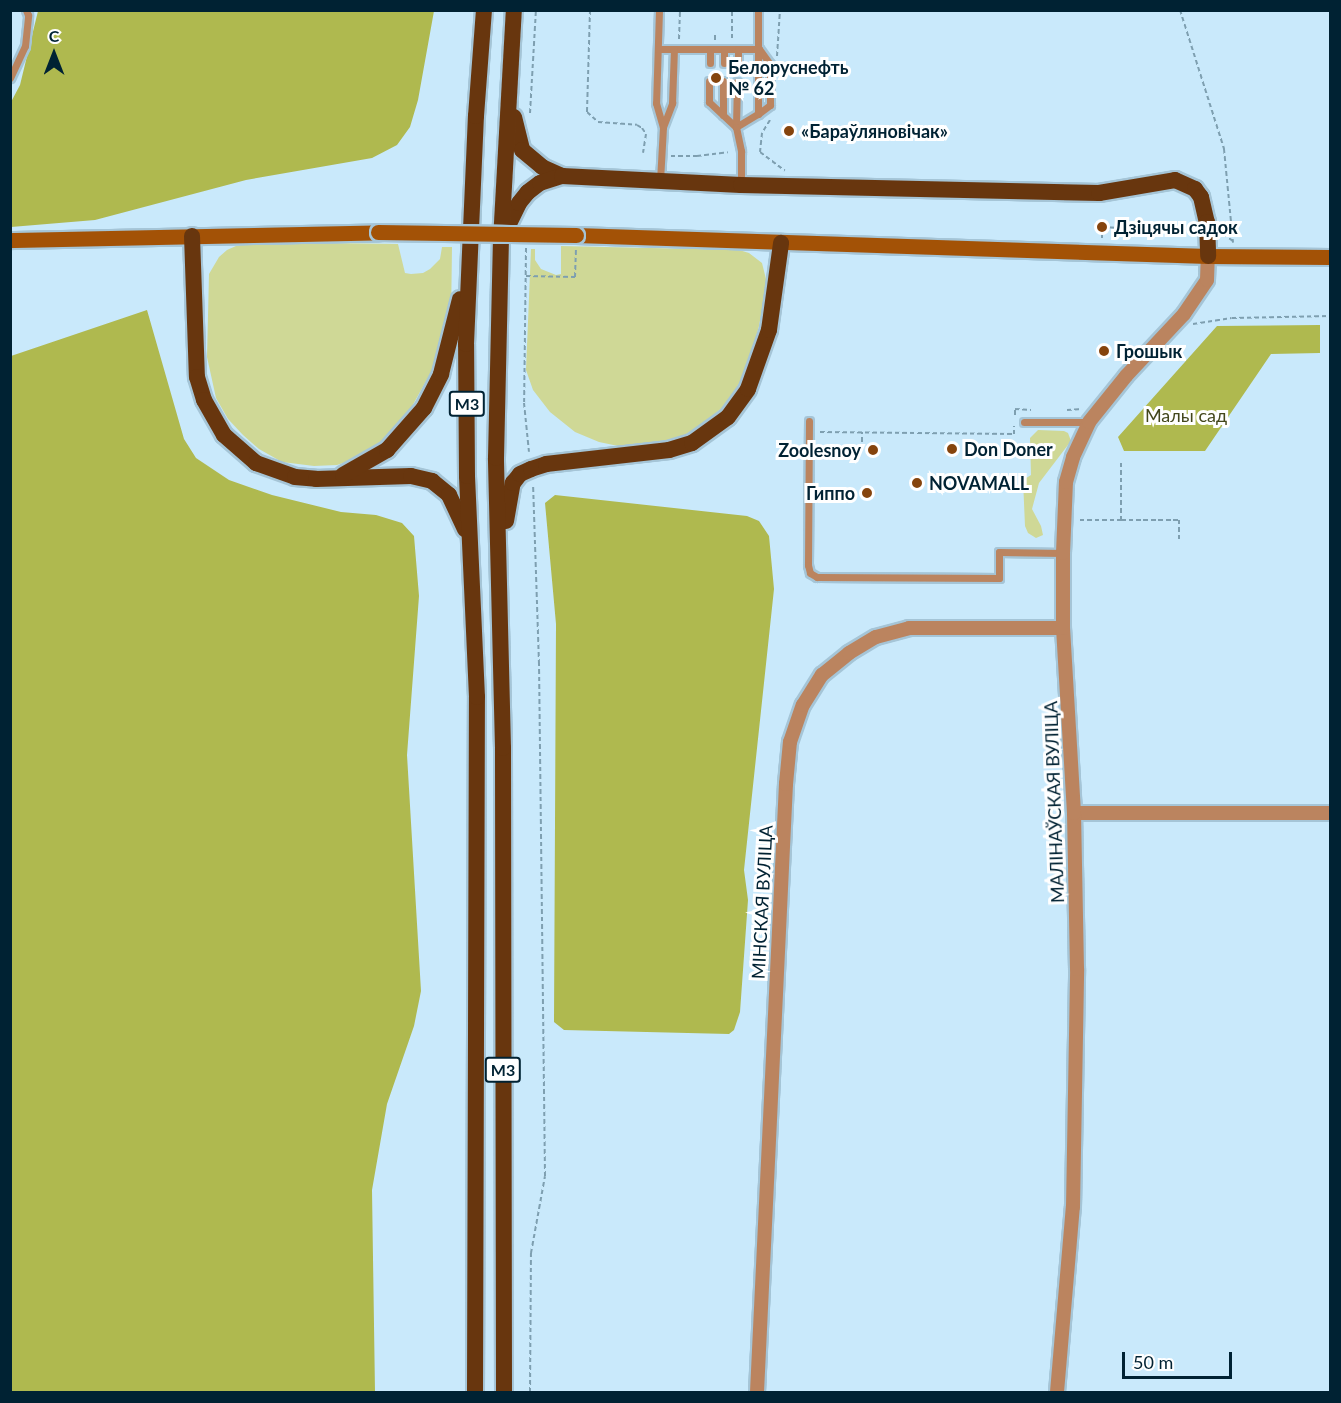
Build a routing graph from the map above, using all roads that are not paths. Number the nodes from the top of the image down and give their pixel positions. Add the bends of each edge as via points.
1 (26, 10) edge
2 (484, 10) edge
3 (514, 10) edge
4 (659, 10) edge
5 (758, 10) edge
6 (658, 49) junction
7 (674, 49) junction
8 (710, 49) junction
9 (724, 49) junction
10 (738, 49) junction
11 (759, 49) junction
12 (710, 63) dead end
13 (724, 63) dead end
14 (738, 64) dead end
15 (10, 78) edge
16 (709, 81) dead end
17 (723, 81) dead end
18 (737, 82) dead end
19 (508, 85) junction
20 (758, 114) junction
21 (723, 116) junction
22 (663, 127) junction
23 (736, 127) junction
24 (562, 176) junction
25 (660, 181) junction
26 (741, 185) junction
27 (192, 236) junction
28 (10, 240) edge
29 (501, 240) junction
30 (781, 243) junction
31 (1208, 256) junction
32 (1330, 257) edge
33 (468, 263) junction
34 (809, 421) dead end
35 (1024, 422) dead end
36 (1089, 422) junction
37 (336, 478) junction
38 (471, 544) junction
39 (1063, 553) junction
40 (499, 569) junction
41 (1063, 628) junction
42 (1074, 813) junction
43 (1330, 813) edge
44 (475, 1392) edge
45 (504, 1392) edge
46 (757, 1392) edge
47 (1057, 1392) edge

1 - 15 lane via 25,46
2 - 33 highway, М3
3 - 19 highway, М3
4 - 6 lane
5 - 11 lane
6 - 7 lane
6 - 22 lane via 656,103
7 - 8 lane
7 - 22 lane via 672,103
8 - 9 lane
8 - 12 lane
9 - 10 lane
9 - 13 lane
10 - 11 lane
10 - 14 lane
11 - 20 lane
11 - 20 lane via 770,64 770,105
16 - 21 lane via 709,102
17 - 21 lane
18 - 23 lane
19 - 24 highway via 522,150
19 - 29 highway, М3
20 - 23 lane
21 - 23 lane
22 - 25 lane
23 - 26 lane
24 - 25 highway
24 - 29 highway via 540,183 528,192
25 - 26 highway
26 - 31 highway via 1099,193 1175,180 1195,189 1202,197 1208,222
27 - 28 main road
27 - 30 main road, bridge via 378,232
27 - 37 highway via 197,376 213,419 238,449 256,463 295,477
29 - 40 highway, М3 via 496,458
30 - 31 main road
30 - 40 highway via 766,338 748,389 728,417 692,443 669,450 546,464 520,474 509,497
31 - 32 main road
31 - 36 street, МАЛІНАЎСКАЯ ВУЛІЦА via 1207,280 1184,314
33 - 37 highway via 447,356 424,408 387,450
33 - 38 highway, М3
34 - 39 lane via 808,565 810,573 817,577 999,578 999,552
35 - 36 lane
36 - 39 street, МАЛІНАЎСКАЯ ВУЛІЦА via 1066,482
37 - 38 highway via 411,476 432,481 449,495
38 - 44 highway, М3 via 477,697
39 - 41 street, МАЛІНАЎСКАЯ ВУЛІЦА
40 - 45 highway, М3
41 - 42 street, МАЛІНАЎСКАЯ ВУЛІЦА
41 - 46 street, МІНСКАЯ ВУЛІЦА via 909,628 876,637 822,675 803,705 790,742 785,795
42 - 43 street
42 - 47 street, МАЛІНАЎСКАЯ ВУЛІЦА via 1077,969 1073,1207

